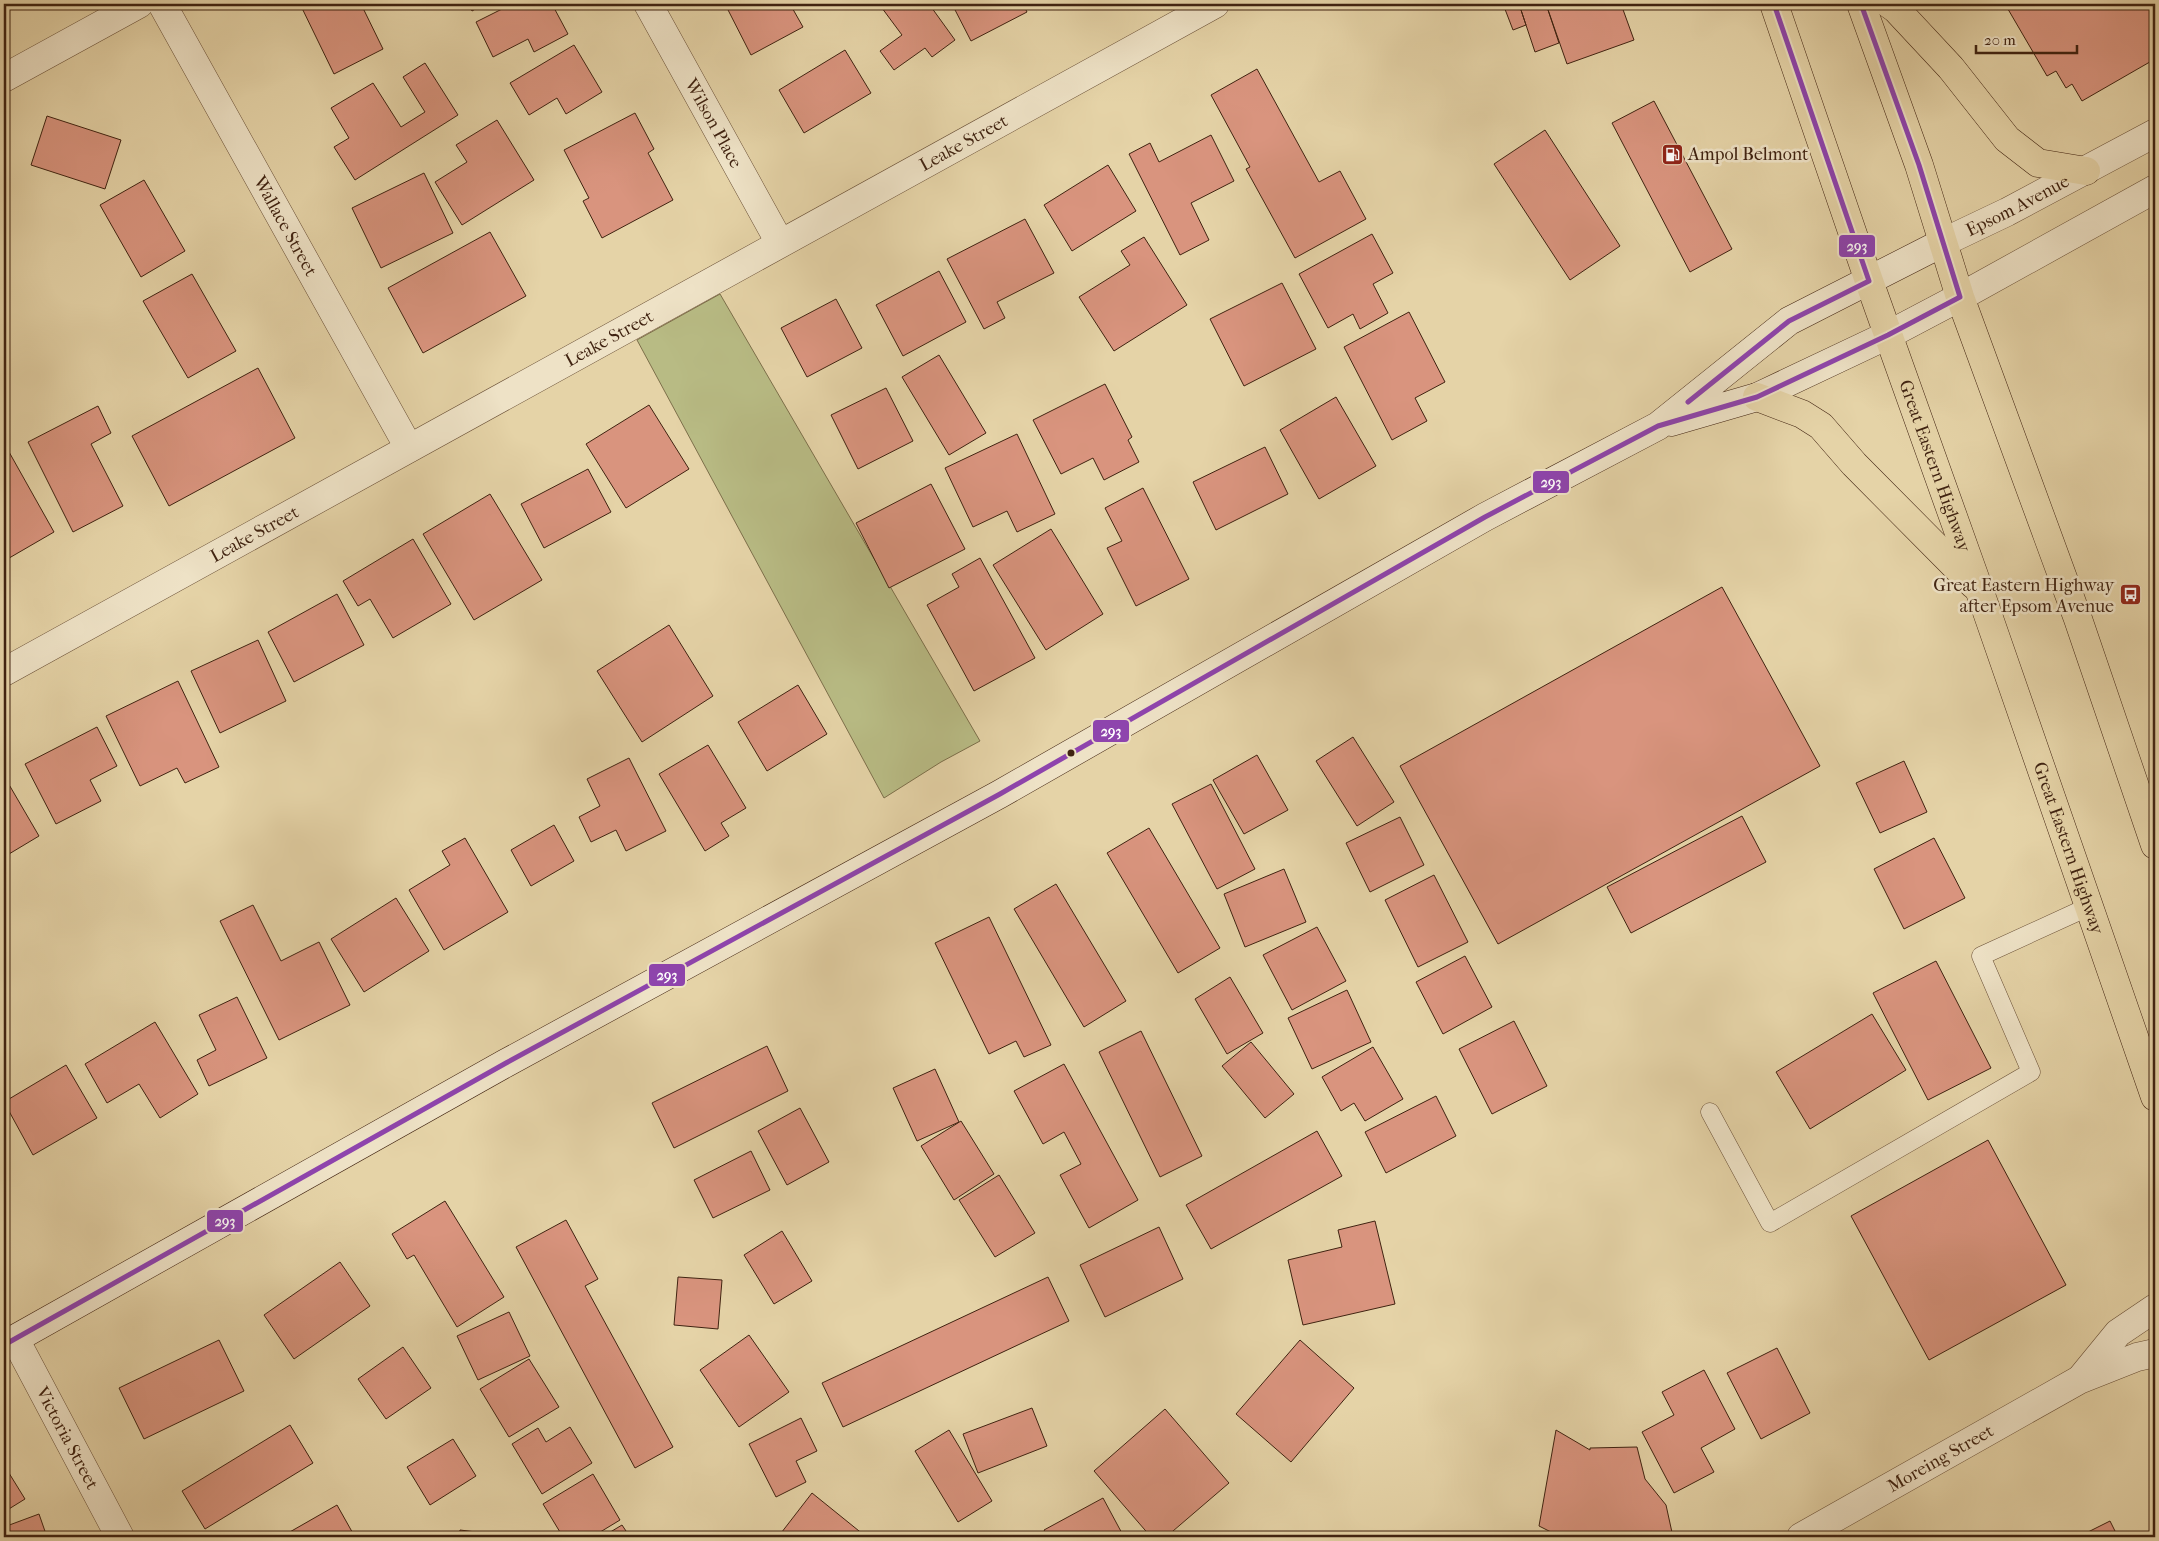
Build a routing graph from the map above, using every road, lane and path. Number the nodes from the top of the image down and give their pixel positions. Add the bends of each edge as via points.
1 (139, 4) edge
2 (162, 4) edge
3 (648, 4) edge
4 (1215, 4) edge
5 (1774, 4) edge
6 (1861, 4) edge
7 (1889, 4) edge
8 (4, 78) edge
9 (2155, 133) edge
10 (2086, 171) junction
11 (2155, 189) edge
12 (1944, 242) junction
13 (780, 243) junction
14 (1869, 281) junction
15 (1960, 297) junction
16 (1888, 335) junction
17 (1757, 397) junction
18 (1658, 426) junction
19 (409, 448) junction
20 (1980, 592) junction
21 (4, 672) edge
22 (2155, 845) edge
23 (2088, 906) junction
24 (2155, 1096) edge
25 (1710, 1112) dead end
26 (2155, 1308) edge
27 (9, 1342) edge
28 (2155, 1353) edge
29 (2079, 1380) junction
30 (120, 1537) edge
31 (1802, 1537) edge

1 - 8 street
2 - 19 street, Wallace Street
3 - 13 street, Wilson Place
4 - 13 street, Leake Street
5 - 14 highway, Great Eastern Highway
6 - 12 highway
7 - 10 highway via 1951,68 2008,139 2038,163
9 - 10 street, Epsom Avenue
10 - 12 street, Epsom Avenue
11 - 15 street, Epsom Avenue
12 - 14 street, Epsom Avenue
12 - 15 highway
13 - 19 street, Leake Street
14 - 16 highway, Great Eastern Highway
14 - 18 street, Epsom Avenue via 1789,321
15 - 16 street, Epsom Avenue
15 - 22 highway via 2078,619
16 - 17 street, Epsom Avenue
16 - 20 highway, Great Eastern Highway
17 - 18 street, Epsom Avenue
17 - 20 highway via 1802,414 1821,426
18 - 27 street, Epsom Avenue via 1485,517 1000,794 506,1063
19 - 21 street, Leake Street
20 - 23 highway, Great Eastern Highway
23 - 24 highway, Great Eastern Highway
23 - 25 lane via 1981,956 2031,1072 1770,1223
26 - 29 street, Moreing Street via 2118,1333
27 - 30 street, Victoria Street
28 - 29 street, Moreing Street
29 - 31 street, Moreing Street

